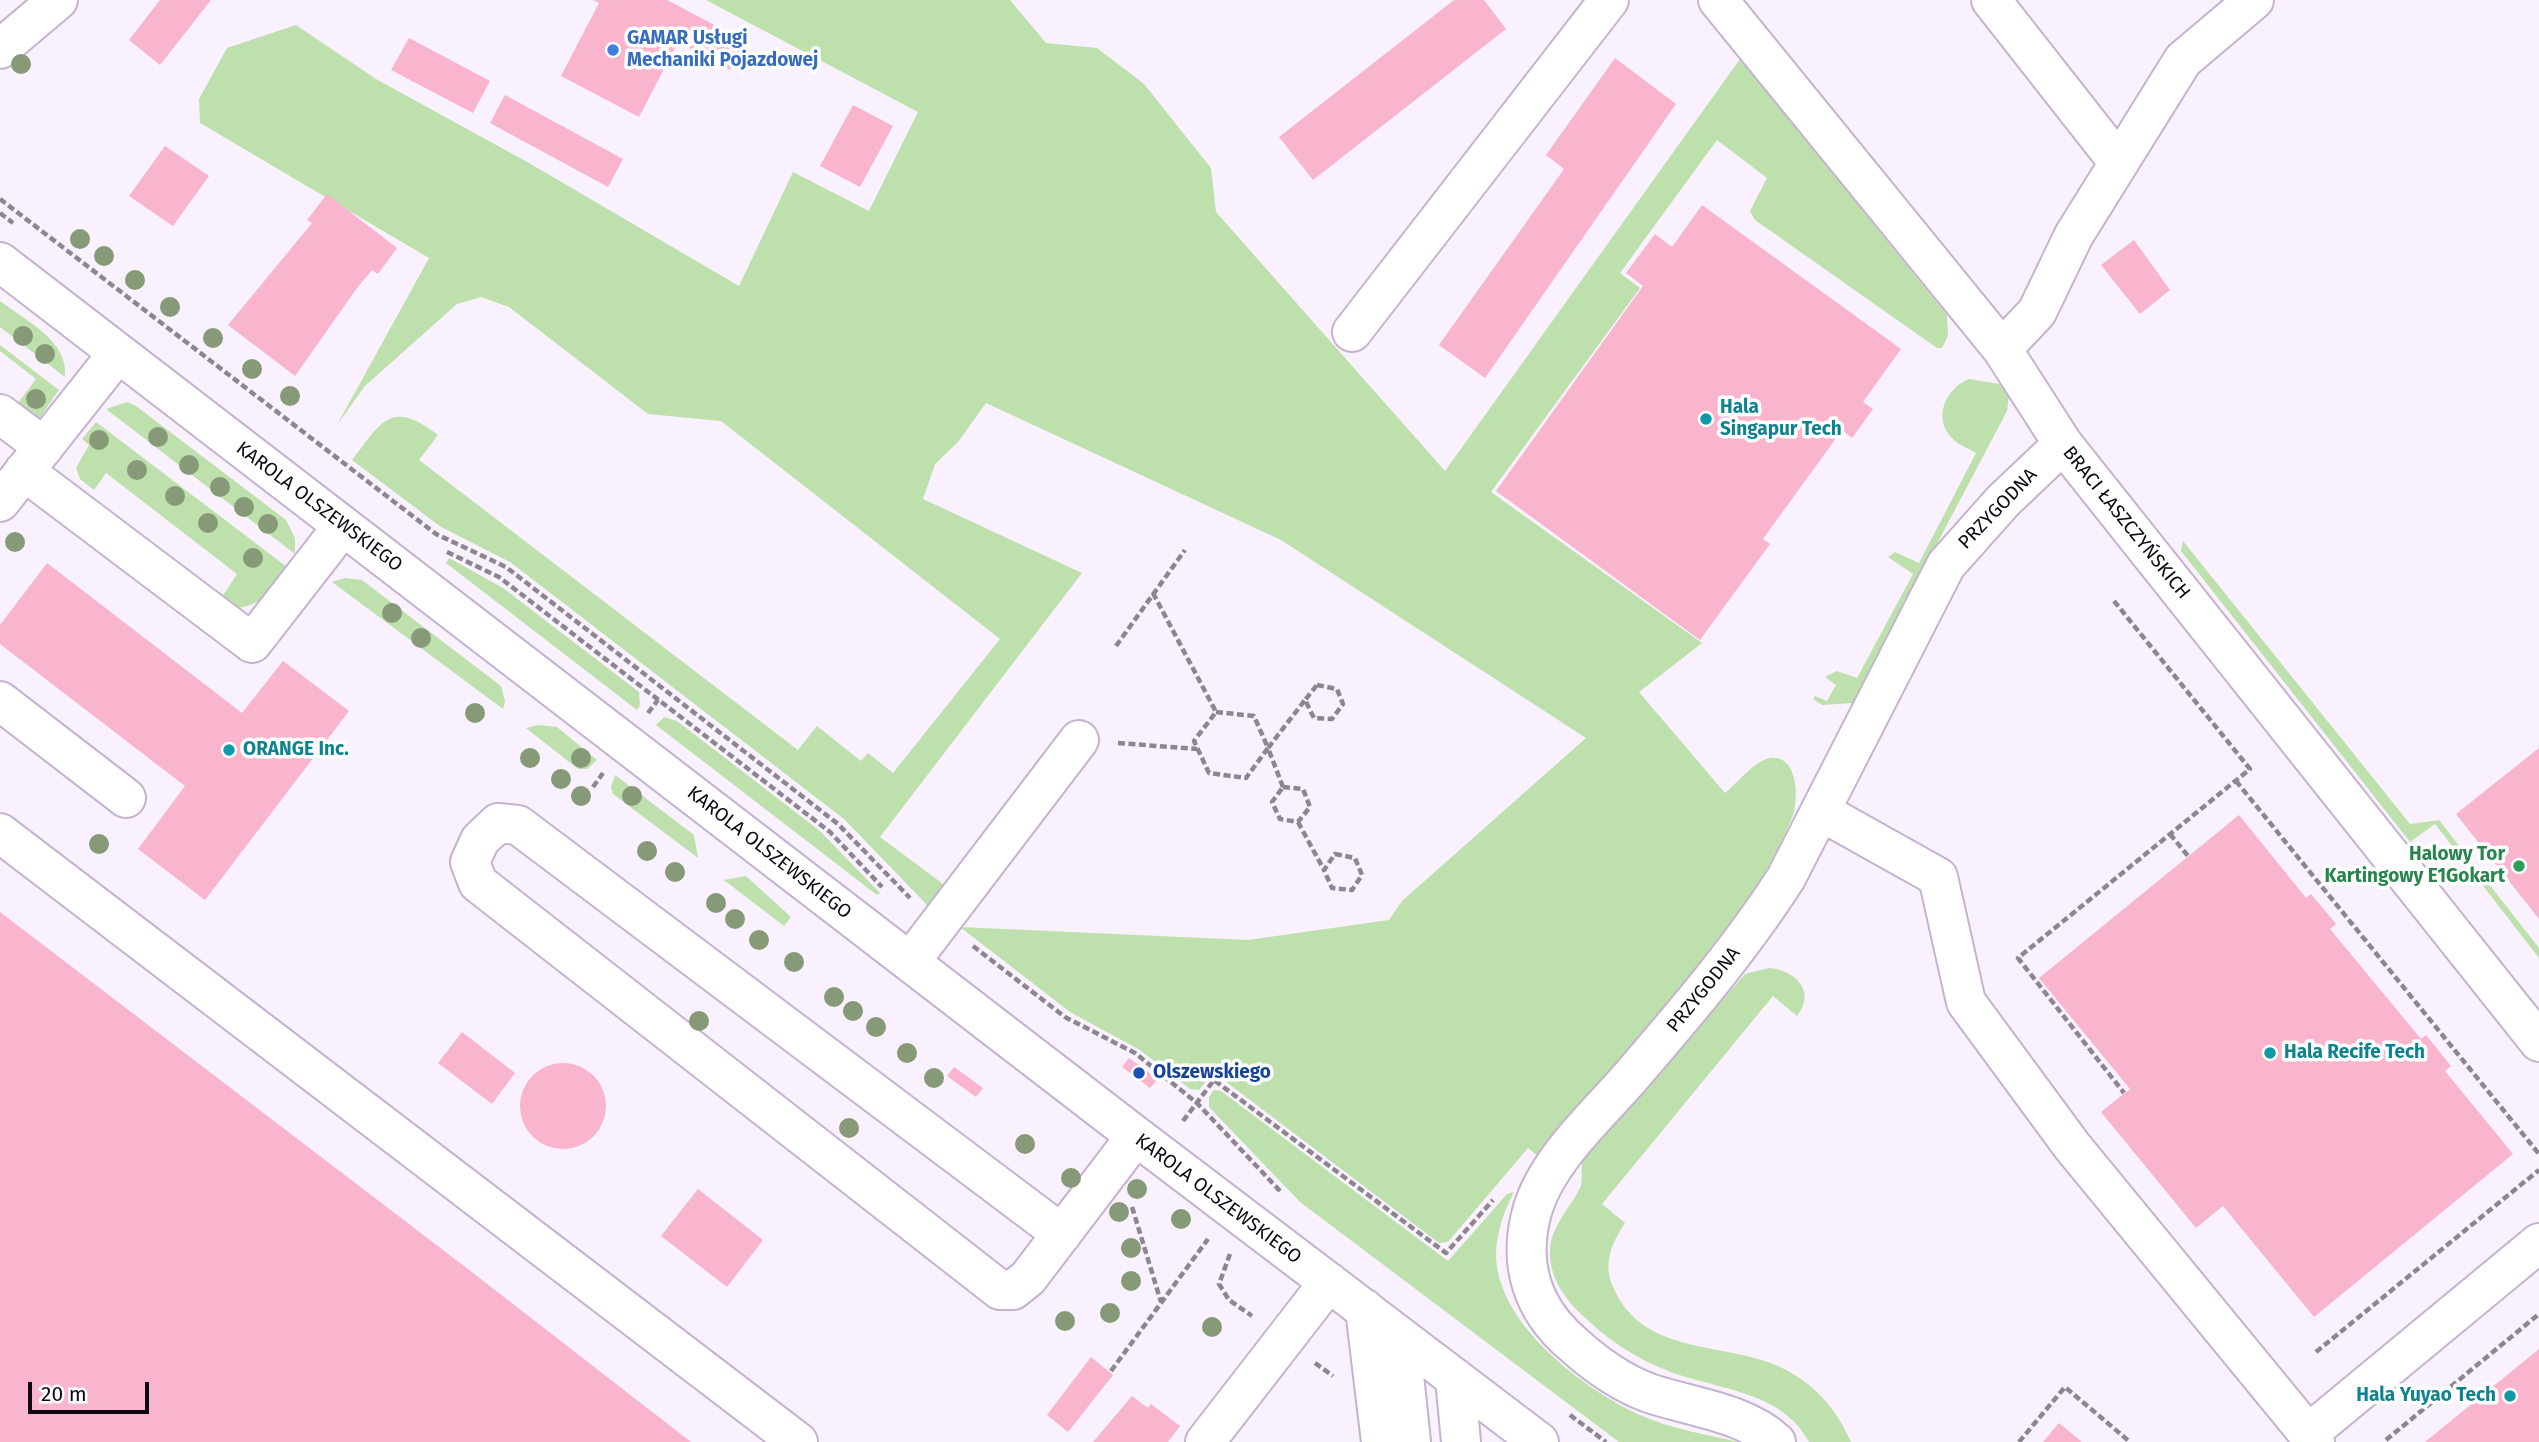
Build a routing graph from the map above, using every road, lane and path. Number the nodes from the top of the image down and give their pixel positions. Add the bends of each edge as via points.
1 (58, 0) edge
2 (1609, 0) edge
3 (1718, 0) edge
4 (1991, 0) edge
5 (2254, 0) edge
6 (0, 49) edge
7 (2119, 163) junction
8 (0, 199) edge
9 (0, 214) edge
10 (22, 229) dead end
11 (0, 262) edge
12 (1352, 332) dead end
13 (2002, 349) junction
14 (118, 353) junction
15 (0, 414) edge
16 (2063, 444) junction
17 (34, 459) junction
18 (0, 502) edge
19 (343, 526) junction
20 (441, 550) dead end
21 (1185, 550) dead end
22 (1153, 593) junction
23 (2114, 601) dead end
24 (1116, 646) dead end
25 (658, 700) junction
26 (1305, 700) junction
27 (0, 701) edge
28 (1216, 712) junction
29 (645, 716) dead end
30 (1079, 740) joint
31 (1268, 748) junction
32 (1198, 749) junction
33 (2236, 780) junction
34 (1283, 787) junction
35 (126, 798) dead end
36 (1820, 811) junction
37 (1298, 822) junction
38 (0, 833) edge
39 (2170, 834) junction
40 (2188, 856) dead end
41 (1324, 870) junction
42 (935, 927) junction
43 (909, 962) junction
44 (2539, 1042) edge
45 (2124, 1093) dead end
46 (1197, 1103) junction
47 (1173, 1114) dead end
48 (1183, 1121) junction
49 (1193, 1129) dead end
50 (1136, 1136) junction
51 (2539, 1154) edge
52 (2539, 1170) edge
53 (1546, 1182) junction
54 (1285, 1197) dead end
55 (1130, 1200) dead end
56 (1062, 1234) junction
57 (2539, 1243) edge
58 (1232, 1250) dead end
59 (1198, 1252) dead end
60 (1328, 1282) junction
61 (1161, 1302) junction
62 (1365, 1310) junction
63 (1245, 1312) dead end
64 (2539, 1314) edge
65 (2316, 1352) dead end
66 (1314, 1362) dead end
67 (1442, 1368) junction
68 (1111, 1371) dead end
69 (1338, 1380) dead end
70 (1561, 1408) dead end
71 (2311, 1438) edge
72 (2386, 1440) dead end
73 (798, 1442) edge
74 (1205, 1442) edge
75 (1381, 1442) edge
76 (1412, 1442) edge
77 (1436, 1442) edge
78 (1461, 1442) edge
79 (1487, 1442) edge
80 (1539, 1442) edge
81 (1606, 1442) edge
82 (1776, 1442) edge
83 (2019, 1442) edge
84 (2130, 1442) edge

1 - 6 street
2 - 12 street
3 - 13 street, BRACI ŁASZCZYŃSKICH
4 - 7 street
5 - 7 street via 2183,60
7 - 13 street via 2074,235 2037,312
8 - 42 path via 436,534 516,576 838,824
9 - 10 path
11 - 14 street, KAROLA OLSZEWSKIEGO
13 - 16 street, BRACI ŁASZCZYŃSKICH
14 - 17 street
14 - 19 street, KAROLA OLSZEWSKIEGO
15 - 17 street
16 - 36 street, PRZYGODNA via 2003,501 1946,565
16 - 44 street, BRACI ŁASZCZYŃSKICH
17 - 18 street
17 - 19 street via 251,643
19 - 43 street, KAROLA OLSZEWSKIEGO
20 - 25 path via 499,577
21 - 22 path
22 - 24 path
22 - 28 path
23 - 33 path via 2250,769
25 - 29 path
25 - 42 path via 830,832 909,915
26 - 26 path via 1314,718 1332,719 1343,704 1337,689 1317,685
26 - 31 path
27 - 35 street
28 - 31 path via 1254,716
28 - 32 path via 1194,741
30 - 32 path
30 - 42 street
31 - 32 path via 1246,778 1209,773
31 - 34 path
33 - 39 path
33 - 51 path
34 - 37 path via 1272,802 1280,819
34 - 37 path via 1303,789 1310,807
36 - 53 street, PRZYGODNA via 1786,878 1724,969 1562,1157
36 - 71 street via 1938,877 1966,1002 2072,1146
37 - 41 path
38 - 73 street
39 - 40 path
39 - 45 path via 2018,958
41 - 41 path via 1332,888 1352,890 1362,875 1356,858 1335,854
42 - 43 street
42 - 46 path via 1065,1017 1135,1053
43 - 50 street, KAROLA OLSZEWSKIEGO
46 - 48 path
46 - 53 path via 1214,1080 1446,1253 1520,1169
46 - 54 path
47 - 48 path
48 - 49 path
50 - 56 street
50 - 60 street, KAROLA OLSZEWSKIEGO
52 - 65 path
53 - 82 street, PRZYGODNA via 1533,1209 1526,1257 1528,1280 1552,1324 1583,1352 1633,1385 1741,1421
55 - 61 path
56 - 56 street via 1018,1287 1006,1291 993,1286 478,883 470,862 480,840 498,823 518,825
57 - 71 street
58 - 63 path via 1219,1284 1229,1300
59 - 61 path
60 - 62 street, KAROLA OLSZEWSKIEGO
60 - 74 street
61 - 68 path
62 - 67 street, KAROLA OLSZEWSKIEGO
62 - 75 street
64 - 72 path
66 - 69 path
67 - 76 street
67 - 77 street
67 - 78 street
67 - 79 street
67 - 80 street, KAROLA OLSZEWSKIEGO
70 - 81 path
83 - 84 path via 2065,1387

